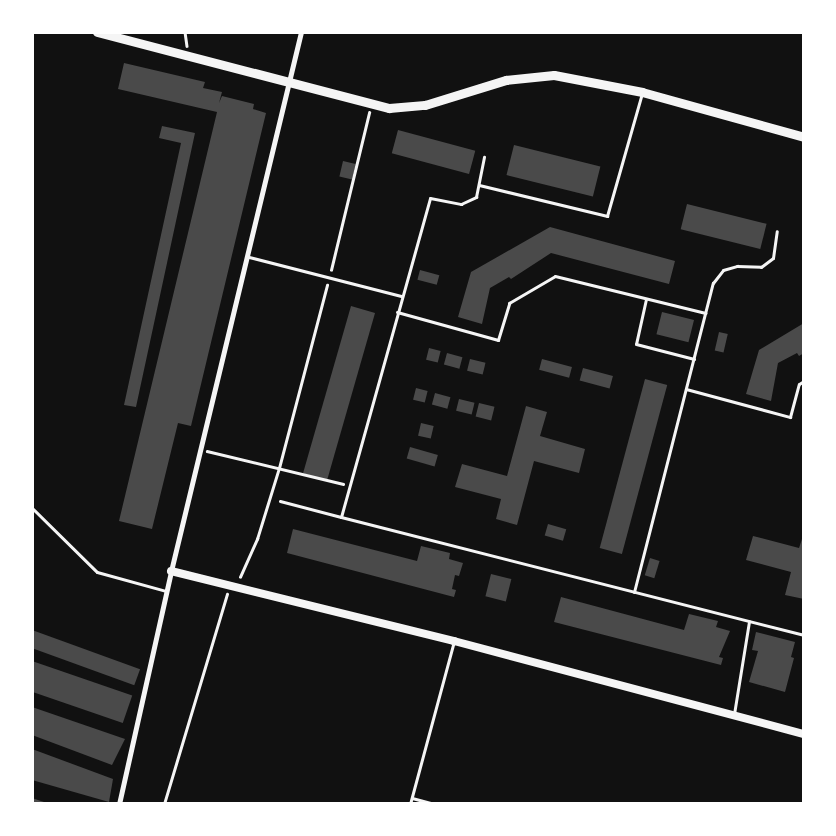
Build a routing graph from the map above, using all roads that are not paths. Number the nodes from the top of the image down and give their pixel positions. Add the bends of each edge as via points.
1 (97, 32) edge
2 (301, 32) edge
3 (289, 82) junction
4 (642, 92) junction
5 (804, 137) edge
6 (484, 157) dead end
7 (479, 186) junction
8 (777, 231) dead end
9 (249, 257) junction
10 (401, 296) junction
11 (646, 299) junction
12 (397, 312) junction
13 (706, 313) junction
14 (694, 359) junction
15 (804, 381) edge
16 (686, 389) junction
17 (280, 501) dead end
18 (32, 508) edge
19 (341, 517) junction
20 (171, 571) junction
21 (166, 592) junction
22 (634, 592) junction
23 (749, 621) junction
24 (804, 635) edge
25 (454, 641) junction
26 (734, 716) junction
27 (804, 734) edge
28 (412, 798) junction
29 (119, 804) edge
30 (410, 804) edge
31 (434, 804) edge

1 - 3 main road
2 - 3 street
3 - 4 main road via 389,108 425,105 506,80 531,76 584,78
3 - 9 street
4 - 5 main road
4 - 7 lane via 607,216
6 - 7 lane
7 - 10 lane via 476,197 461,204 430,198
8 - 13 lane via 773,258 761,267 737,266 723,270 713,283
9 - 10 lane
9 - 20 street
10 - 12 lane
11 - 12 lane via 555,276 509,303 498,340
11 - 13 lane
11 - 14 lane via 636,344
12 - 19 lane
13 - 14 lane
14 - 16 lane
15 - 16 lane via 799,384 790,416
16 - 22 lane
17 - 19 lane
18 - 21 lane via 98,572
19 - 22 lane
20 - 21 street
20 - 25 street via 231,583
21 - 29 street
22 - 23 lane
23 - 24 lane
23 - 26 lane
25 - 26 street
25 - 28 lane
26 - 27 street
28 - 30 lane
28 - 31 lane

